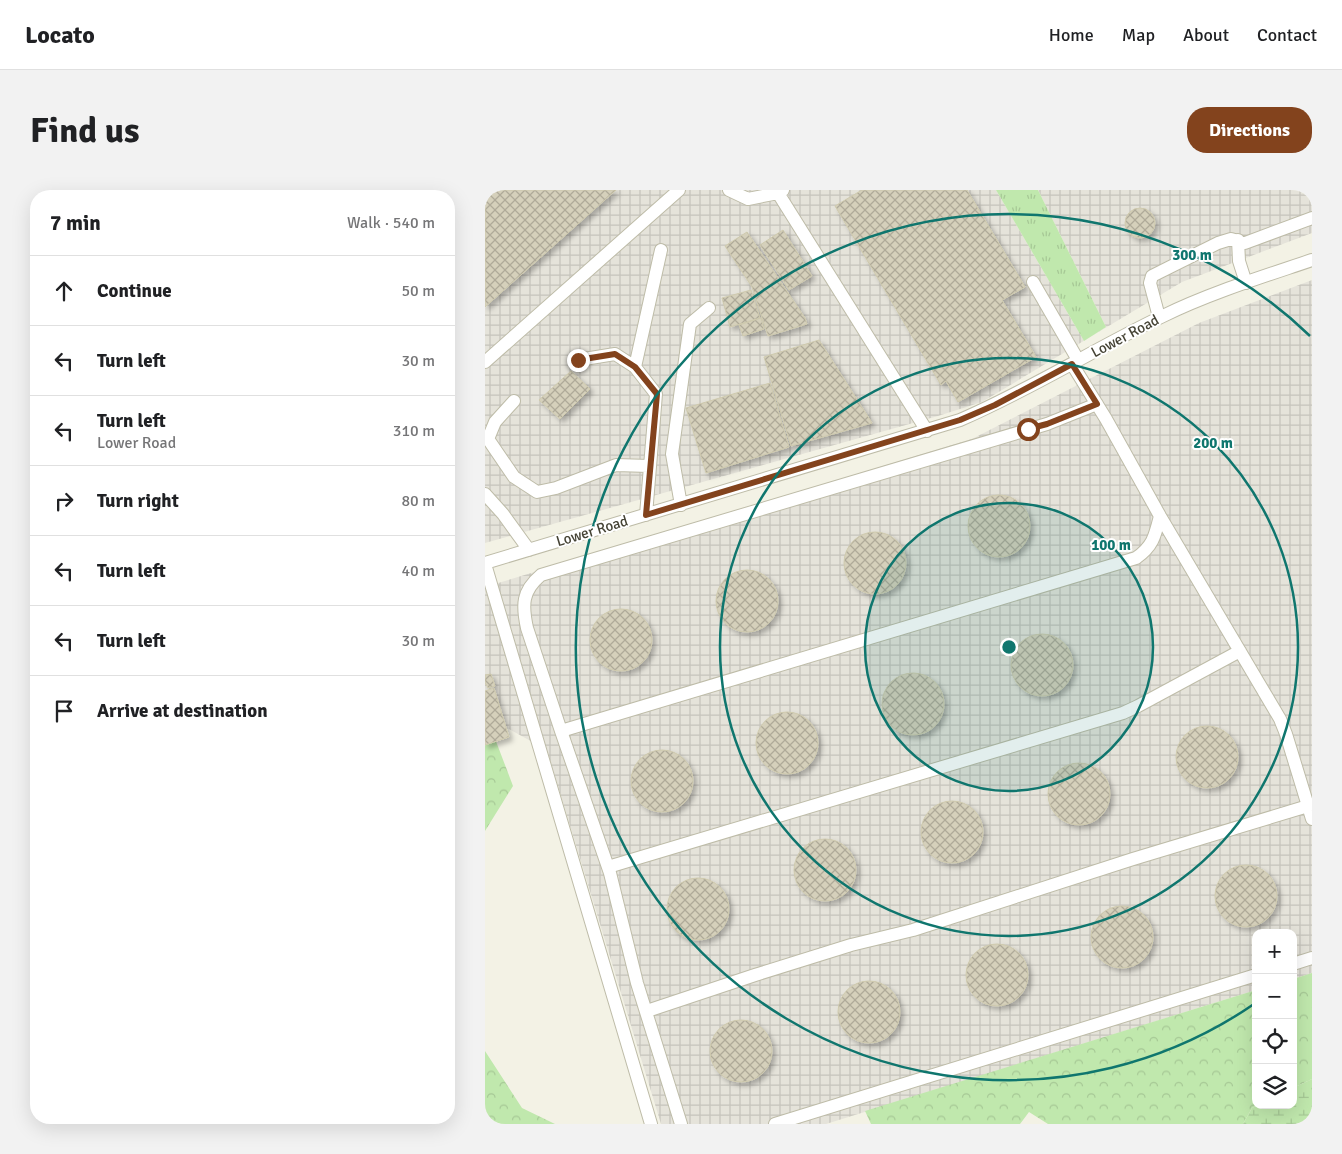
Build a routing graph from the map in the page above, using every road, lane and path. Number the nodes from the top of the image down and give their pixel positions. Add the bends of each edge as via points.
1 (679, 190) edge
2 (729, 190) edge
3 (781, 191) edge
4 (1312, 218) edge
5 (1238, 240) junction
6 (661, 250) dead end
7 (1312, 260) edge
8 (1033, 282) dead end
9 (1246, 283) junction
10 (709, 308) dead end
11 (1159, 317) junction
12 (578, 360) dead end
13 (485, 362) edge
14 (1075, 362) junction
15 (635, 367) junction
16 (514, 401) dead end
17 (1097, 404) junction
18 (927, 431) junction
19 (649, 466) junction
20 (485, 494) edge
21 (681, 504) junction
22 (646, 515) junction
23 (1159, 516) junction
24 (529, 550) junction
25 (485, 564) edge
26 (1240, 651) junction
27 (561, 731) junction
28 (1308, 806) junction
29 (1312, 820) edge
30 (608, 867) junction
31 (1312, 958) edge
32 (1297, 963) edge
33 (1252, 976) edge
34 (647, 1011) junction
35 (651, 1124) edge
36 (681, 1124) edge
37 (775, 1124) edge

1 - 13 street
2 - 3 street via 748,199
3 - 18 street
4 - 5 street via 1245,243
5 - 9 street via 1239,261
5 - 11 street via 1218,243 1152,276 1150,283
6 - 15 street
7 - 9 street, Lower Road
8 - 14 street
9 - 11 street, Lower Road
10 - 21 street via 690,324 672,454
11 - 14 street, Lower Road
12 - 15 street via 615,354
14 - 17 street
14 - 18 street, Lower Road via 995,405
15 - 19 street via 657,394
16 - 19 street via 495,422 489,439 514,477 537,492 616,465
17 - 23 street
17 - 27 street via 1047,424 541,575 531,583 525,596 524,612
18 - 21 street, Lower Road
19 - 22 street
20 - 24 street
21 - 22 street, Lower Road
22 - 24 street, Lower Road
23 - 26 street
23 - 27 street via 1154,540 1147,551 1136,558
24 - 25 street, Lower Road
25 - 35 street
26 - 28 street via 1280,719
26 - 30 street via 1123,713
27 - 30 street
28 - 29 street
28 - 34 street via 913,930 851,945
30 - 34 street
31 - 32 street
33 - 37 street
34 - 36 street

